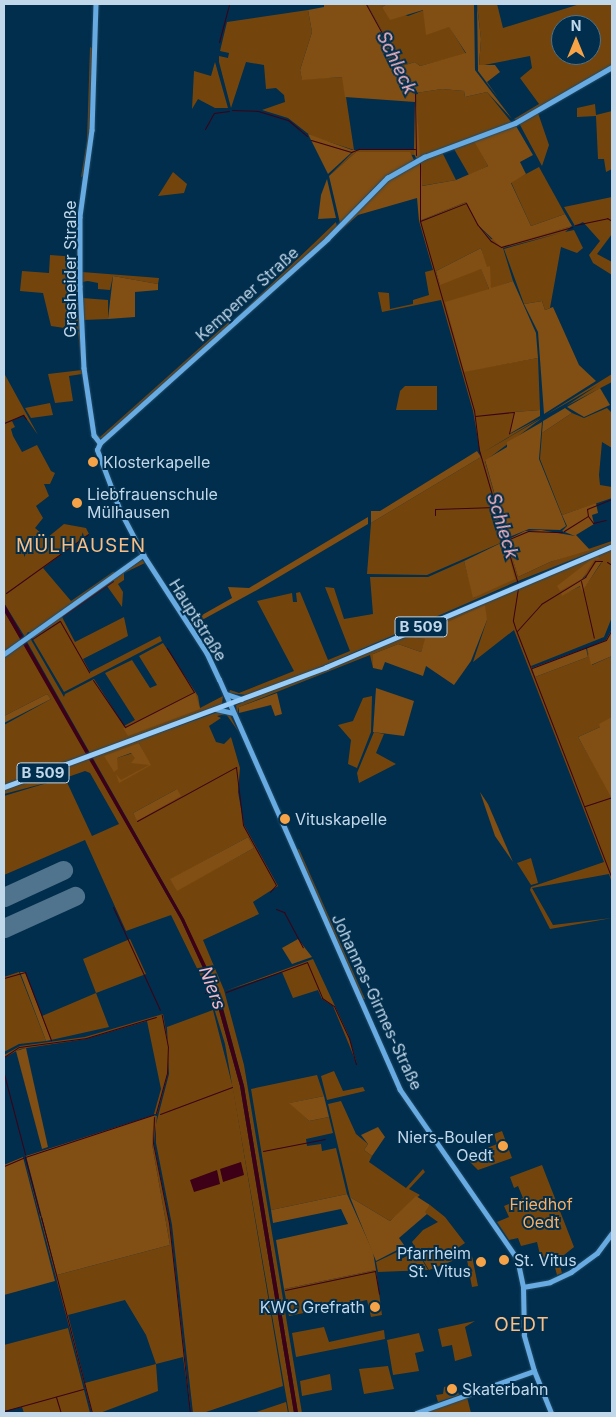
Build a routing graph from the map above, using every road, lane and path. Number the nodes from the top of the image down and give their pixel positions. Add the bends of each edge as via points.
1 (96, 4) edge
2 (612, 67) edge
3 (100, 443) junction
4 (612, 546) edge
5 (143, 555) junction
6 (4, 654) edge
7 (226, 694) junction
8 (243, 699) junction
9 (230, 704) junction
10 (216, 709) junction
11 (234, 713) junction
12 (4, 787) edge
13 (277, 813) joint
14 (612, 1233) edge
15 (523, 1287) junction
16 (534, 1371) junction
17 (416, 1413) edge
18 (551, 1413) edge

1 - 3 street, Grasheider Straße via 92,130 80,217 80,277 84,368 94,435
2 - 3 street, Kempener Straße via 506,127 424,157 378,185 327,239
3 - 5 street, Hauptstraße via 97,450 101,466
4 - 8 main road, B 509 via 380,645
5 - 6 street
5 - 7 street, Hauptstraße via 207,654
7 - 8 street
7 - 9 street, Hauptstraße
8 - 9 main road, B 509
9 - 10 main road, B 509
9 - 11 street, Hauptstraße
10 - 11 street
10 - 12 main road, B 509
11 - 13 street, Hauptstraße
13 - 15 street, Johannes-Girmes-Straße via 400,1090 506,1241 520,1266
14 - 15 street via 597,1253 571,1272 550,1282
15 - 16 street, Johannes-Girmes-Straße via 524,1335
16 - 17 street
16 - 18 street, Johannes-Girmes-Straße

